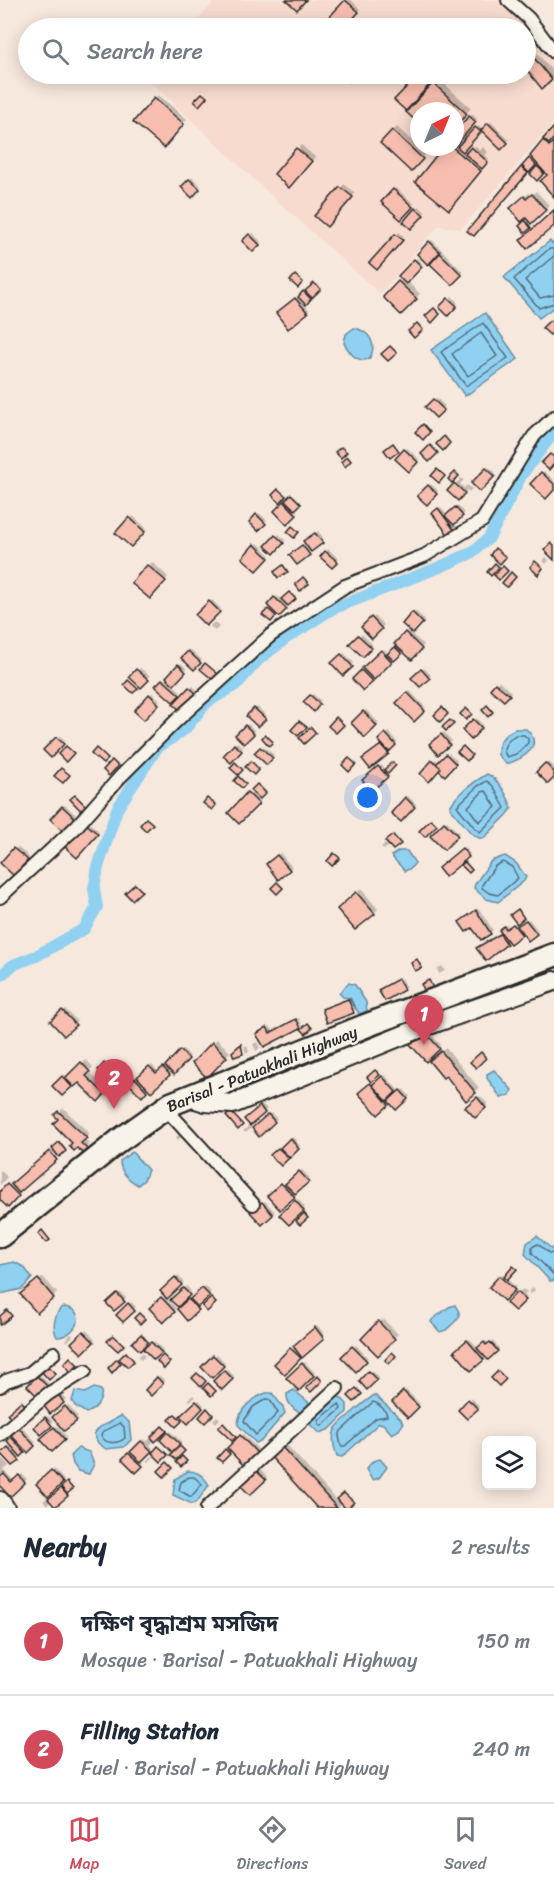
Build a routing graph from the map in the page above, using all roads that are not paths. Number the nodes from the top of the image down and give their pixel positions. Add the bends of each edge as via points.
1 (508, 0) edge
2 (528, 18) edge
3 (536, 28) edge
4 (554, 52) edge
5 (554, 417) edge
6 (0, 897) edge
7 (554, 955) edge
8 (554, 981) edge
9 (186, 1096) junction
10 (165, 1108) junction
11 (253, 1204) dead end
12 (0, 1236) edge
13 (54, 1353) dead end
14 (85, 1371) dead end
15 (0, 1386) edge
16 (338, 1388) dead end
17 (0, 1435) edge
18 (0, 1501) edge
19 (5, 1508) edge
20 (207, 1508) edge

1 - 2 street
3 - 4 street
5 - 6 street via 534,436 482,521 424,556 345,586 271,635 177,720 75,828
7 - 9 highway, Barisal - Patuakhali Highway
8 - 9 street via 426,1026 233,1104
9 - 10 highway, Barisal - Patuakhali Highway
10 - 11 street
10 - 12 highway, Barisal - Patuakhali Highway
13 - 15 street via 30,1373
14 - 17 street via 48,1394
16 - 20 street
18 - 19 street

